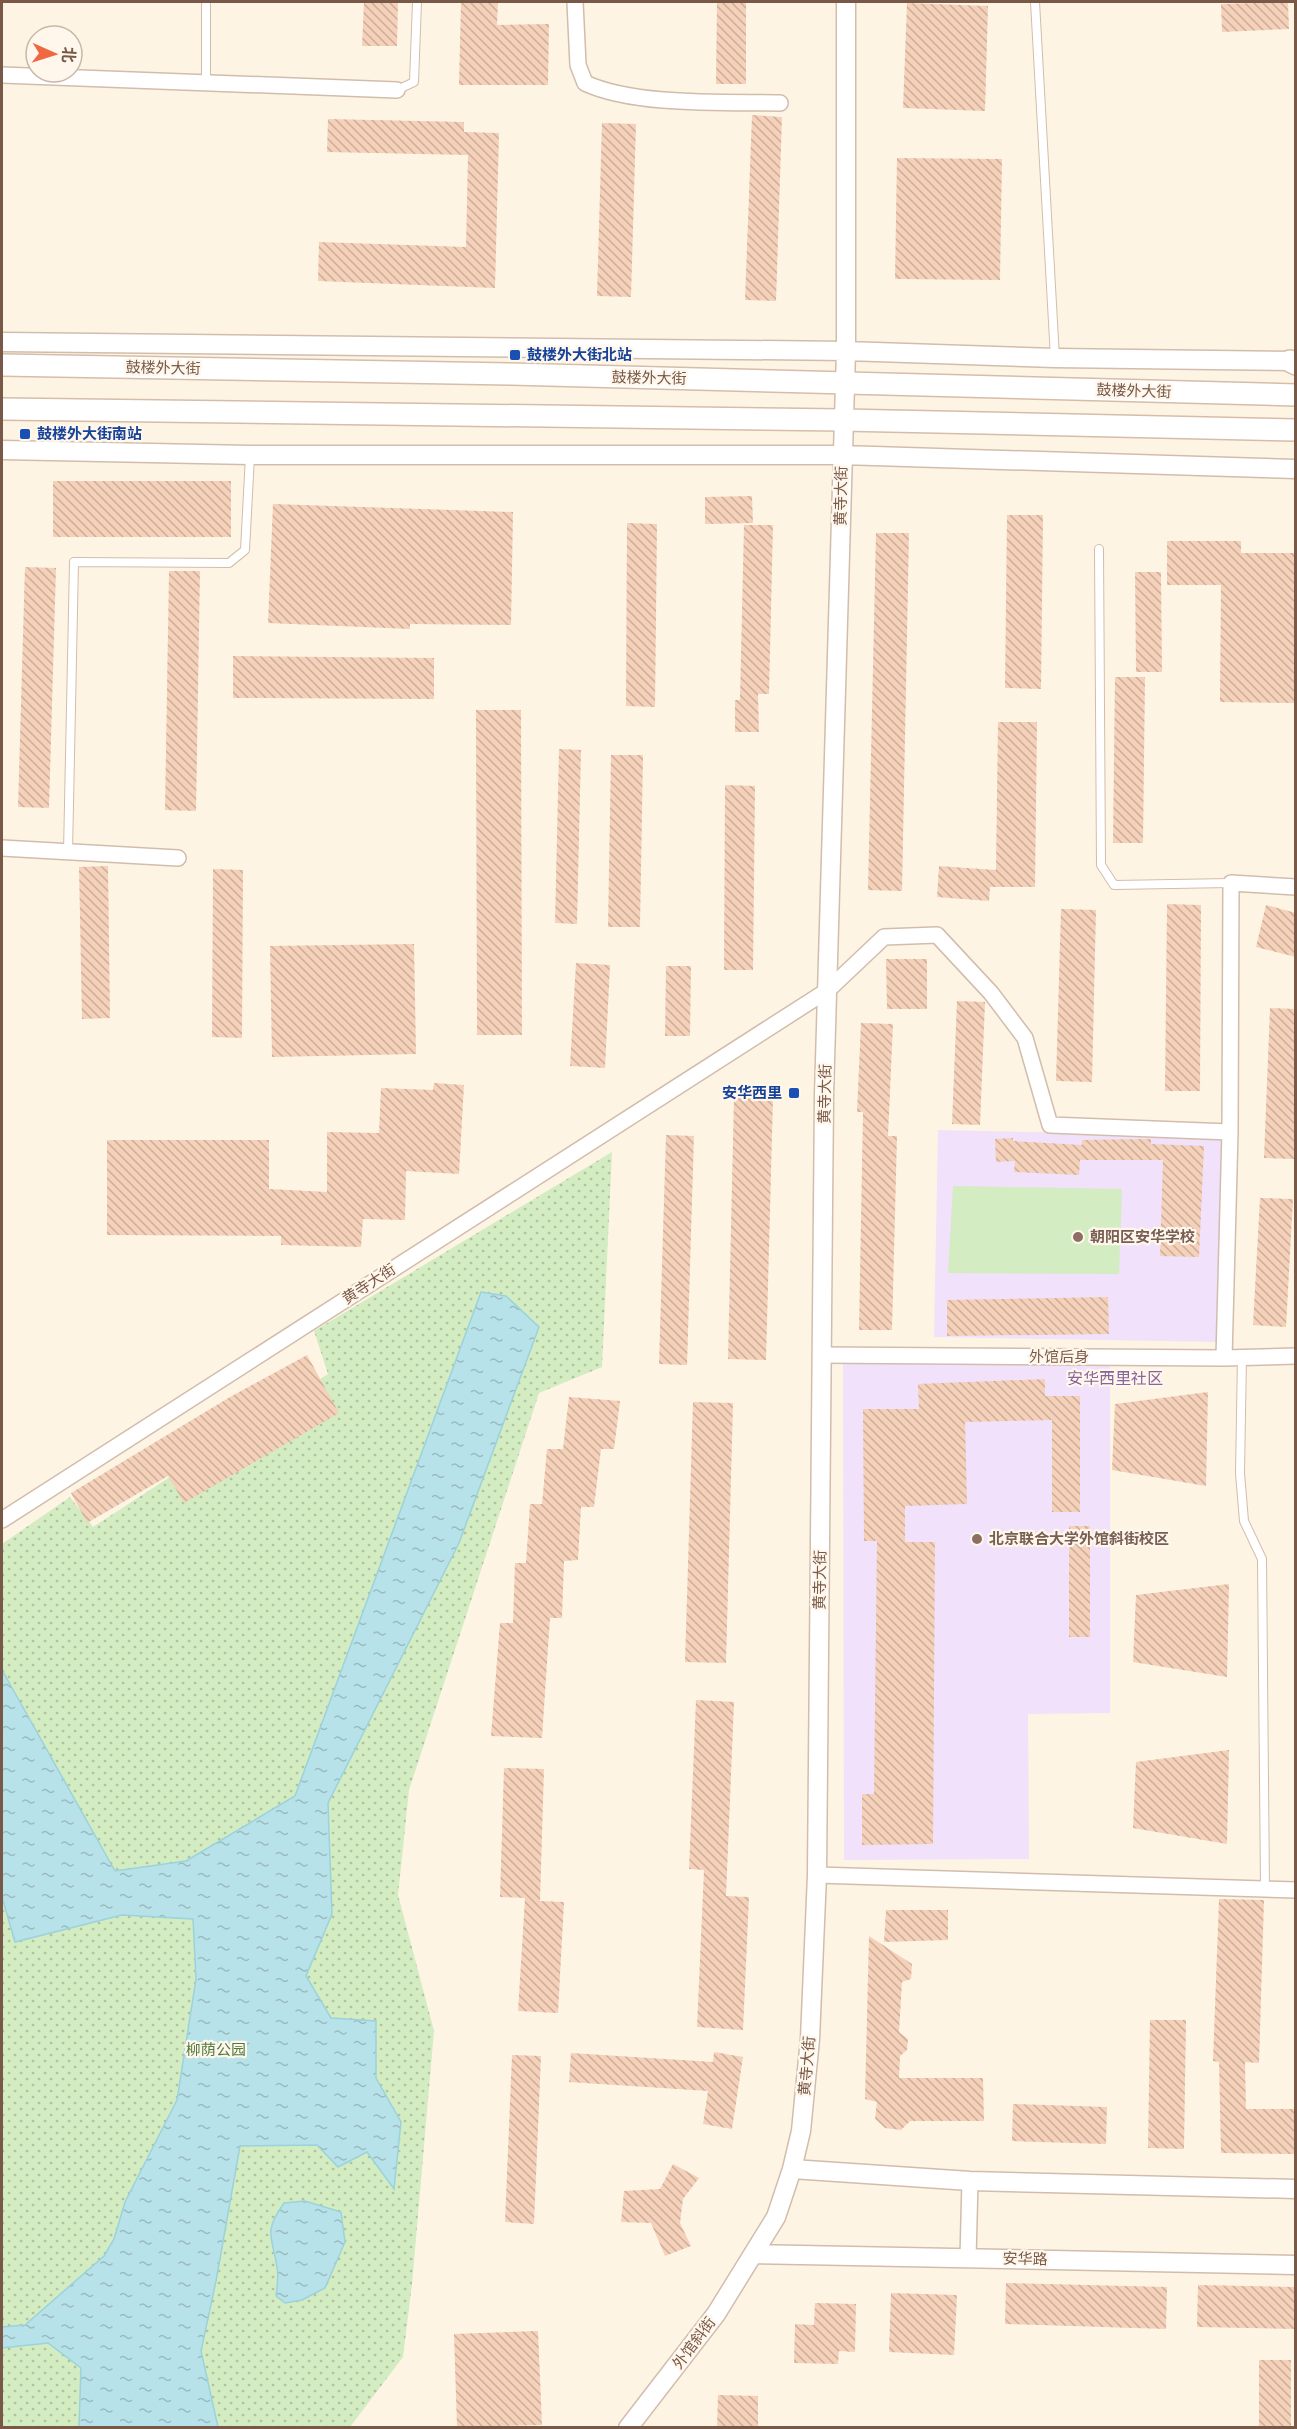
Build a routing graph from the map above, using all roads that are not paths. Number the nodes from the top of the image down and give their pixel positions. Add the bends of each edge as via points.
1 (206, 2) edge
2 (417, 2) edge
3 (575, 2) edge
4 (846, 2) edge
5 (1035, 2) edge
6 (2, 75) edge
7 (206, 82) junction
8 (397, 90) joint
9 (780, 103) dead end
10 (2, 342) edge
11 (846, 351) junction
12 (1055, 357) junction
13 (1294, 362) edge
14 (2, 365) edge
15 (845, 383) junction
16 (1296, 395) edge
17 (2, 409) edge
18 (843, 420) junction
19 (1296, 430) edge
20 (2, 450) edge
21 (250, 455) junction
22 (842, 455) junction
23 (1296, 469) edge
24 (1099, 549) dead end
25 (2, 848) edge
26 (68, 852) junction
27 (178, 858) dead end
28 (1231, 883) junction
29 (1296, 887) edge
30 (828, 990) junction
31 (1230, 1132) junction
32 (823, 1355) junction
33 (1242, 1356) junction
34 (1296, 1356) edge
35 (1224, 1358) junction
36 (2, 1520) edge
37 (817, 1875) junction
38 (1264, 1889) junction
39 (1296, 1890) edge
40 (792, 2169) junction
41 (970, 2181) junction
42 (1296, 2189) edge
43 (754, 2254) junction
44 (968, 2258) junction
45 (1296, 2265) edge
46 (628, 2427) edge

1 - 7 lane
2 - 8 lane via 414,82
3 - 9 street via 578,65 585,83 601,91 672,100
4 - 11 street, 黄寺大街
5 - 12 lane
6 - 7 street
7 - 8 street
10 - 11 street, 鼓楼外大街
11 - 12 street, 鼓楼外大街
11 - 15 street, 黄寺大街
12 - 13 street, 鼓楼外大街
14 - 15 main road, 鼓楼外大街
15 - 16 main road, 鼓楼外大街
15 - 18 street, 黄寺大街
17 - 18 main road
18 - 19 main road
18 - 22 street, 黄寺大街
20 - 21 street
21 - 22 street
21 - 26 lane via 244,550 229,563 74,562
22 - 23 street
22 - 30 street, 黄寺大街
24 - 28 lane via 1101,865 1114,885
25 - 26 street
26 - 27 street
28 - 29 street
28 - 31 street
30 - 31 street, 黄寺大街 via 884,937 937,935 991,993 1025,1038 1050,1125
30 - 32 street, 黄寺大街
30 - 36 street, 黄寺大街
31 - 35 street
32 - 35 street, 外馆后身
32 - 37 street, 黄寺大街
33 - 34 street, 外馆后身
33 - 35 street, 外馆后身
33 - 38 lane via 1240,1473 1244,1521 1262,1559
37 - 38 street
37 - 40 street, 黄寺大街 via 810,2039 801,2131
38 - 39 street
40 - 41 street
40 - 43 street, 黄寺大街 via 776,2217
41 - 42 street
41 - 44 street
43 - 44 street, 安华路
43 - 46 street, 外馆斜街 via 716,2314
44 - 45 street, 安华路

